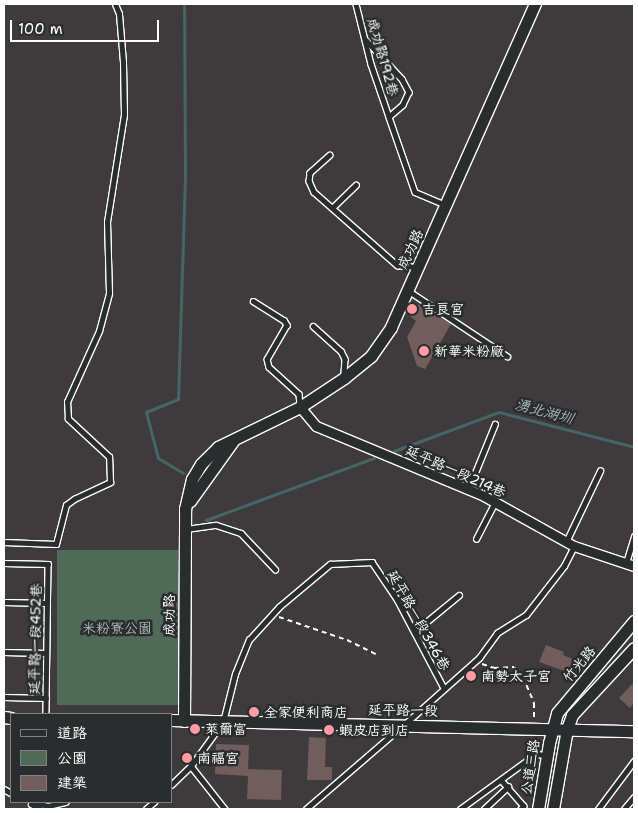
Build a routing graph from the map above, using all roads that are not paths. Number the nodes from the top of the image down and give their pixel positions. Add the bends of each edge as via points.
1 (115, 4) edge
2 (356, 4) edge
3 (535, 4) edge
4 (366, 40) junction
5 (389, 117) junction
6 (330, 155) dead end
7 (356, 185) dead end
8 (446, 206) junction
9 (332, 208) junction
10 (418, 267) junction
11 (408, 291) junction
12 (253, 300) dead end
13 (313, 326) dead end
14 (507, 356) dead end
15 (344, 378) junction
16 (300, 407) junction
17 (495, 424) dead end
18 (600, 471) dead end
19 (468, 490) junction
20 (495, 502) junction
21 (184, 529) junction
22 (634, 536) edge
23 (476, 539) dead end
24 (4, 542) edge
25 (570, 544) junction
26 (4, 563) edge
27 (630, 564) edge
28 (275, 569) dead end
29 (459, 595) dead end
30 (4, 602) edge
31 (47, 603) junction
32 (634, 621) edge
33 (414, 632) junction
34 (634, 648) edge
35 (4, 652) edge
36 (46, 653) junction
37 (444, 688) junction
38 (4, 697) edge
39 (46, 698) junction
40 (46, 713) edge
41 (172, 720) edge
42 (184, 721) junction
43 (223, 722) junction
44 (403, 725) junction
45 (552, 729) junction
46 (567, 729) junction
47 (634, 730) edge
48 (546, 755) junction
49 (634, 762) edge
50 (191, 766) junction
51 (502, 781) junction
52 (172, 784) edge
53 (508, 787) junction
54 (634, 797) edge
55 (34, 803) edge
56 (62, 803) edge
57 (522, 808) edge
58 (225, 809) edge
59 (306, 809) edge
60 (460, 809) edge
61 (484, 809) edge
62 (538, 809) edge
63 (553, 809) edge
64 (598, 809) edge
65 (624, 809) edge

1 - 24 lane via 119,14 124,115 107,222 108,293 99,331 67,402 68,419 108,457 110,482 66,505 56,544
2 - 4 lane, 成功路192巷
3 - 8 street, 成功路
4 - 5 lane, 成功路192巷
4 - 5 lane via 402,79 409,92 403,105
5 - 8 lane, 成功路192巷 via 415,192
6 - 9 lane via 310,173 309,181 314,192
7 - 9 lane
8 - 10 street, 成功路
9 - 10 lane via 397,265
10 - 11 street, 成功路
11 - 14 lane
11 - 15 street, 成功路 via 391,327 370,356
12 - 16 lane via 287,325 267,359 268,367 299,394
13 - 15 lane via 341,351 345,359
15 - 16 street, 成功路
16 - 19 street, 延平路一段214巷 via 316,426
16 - 21 street, 成功路 via 235,439 184,509
17 - 19 lane
18 - 25 lane
19 - 20 street, 延平路一段214巷
20 - 23 lane
20 - 25 street, 延平路一段214巷
21 - 28 lane via 216,525 241,533
21 - 42 street, 成功路
22 - 27 lane
25 - 27 street, 延平路一段214巷
25 - 37 lane via 564,566 526,615 497,633 476,660
26 - 31 lane, 延平路一段452巷 via 48,564
29 - 33 lane
30 - 31 lane
31 - 36 lane, 延平路一段452巷
32 - 45 street, 竹光路 via 556,713
33 - 37 lane, 延平路一段346巷
33 - 43 lane, 延平路一段346巷 via 372,562 330,564 272,614 249,640 235,674
34 - 46 street, 竹光路 via 572,715
35 - 36 lane
36 - 39 lane, 延平路一段452巷
37 - 44 lane
38 - 39 lane
39 - 40 lane, 延平路一段452巷
41 - 42 street, 延平路一段
42 - 43 street, 延平路一段
43 - 44 street, 延平路一段
43 - 50 lane
44 - 45 street, 延平路一段
44 - 59 lane
45 - 46 street, 延平路一段
45 - 48 street, 公道三路
46 - 47 street, 延平路一段
46 - 63 street
48 - 51 lane via 536,754
48 - 62 street, 公道三路
49 - 64 lane
50 - 52 lane
50 - 58 lane
51 - 53 lane
51 - 60 lane
53 - 57 lane
53 - 61 lane
54 - 65 lane
55 - 56 lane via 48,806
57 - 62 lane

